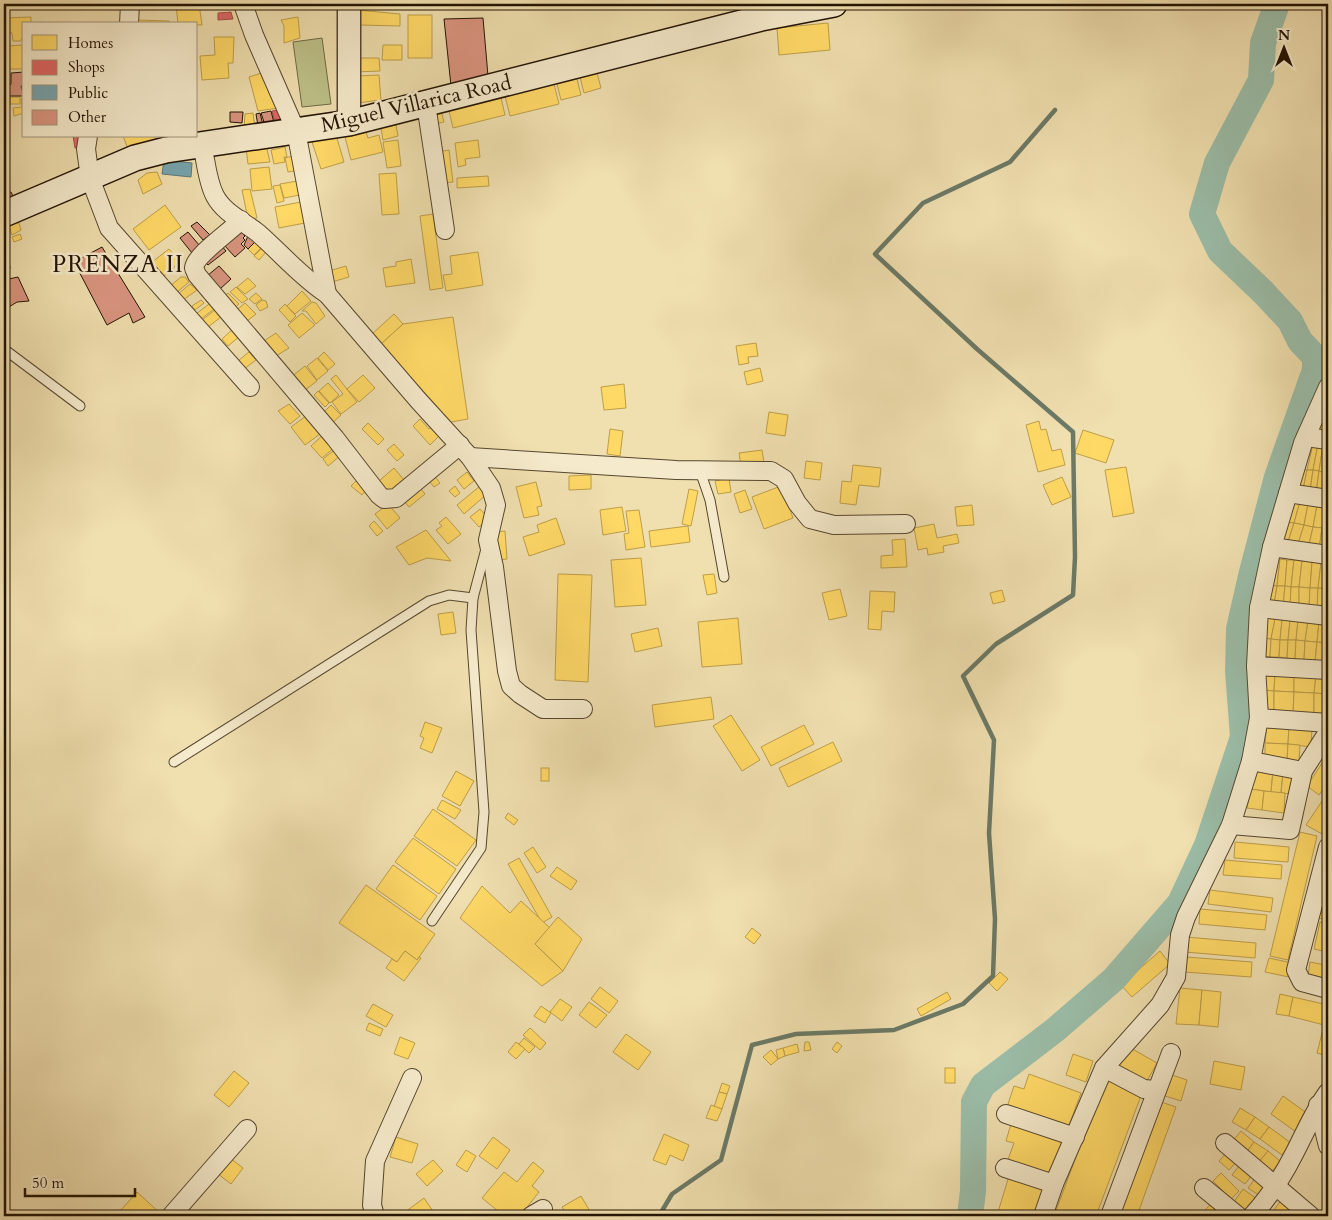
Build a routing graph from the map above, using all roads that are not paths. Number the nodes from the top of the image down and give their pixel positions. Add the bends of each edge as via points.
1 (130, 4) edge
2 (243, 4) edge
3 (349, 4) edge
4 (834, 4) edge
5 (804, 6) edge
6 (129, 22) edge
7 (426, 104) junction
8 (349, 123) junction
9 (296, 131) junction
10 (88, 138) edge
11 (202, 144) junction
12 (90, 178) junction
13 (4, 214) edge
14 (241, 220) junction
15 (445, 230) dead end
16 (327, 294) junction
17 (4, 349) edge
18 (250, 387) dead end
19 (1328, 387) edge
20 (80, 406) dead end
21 (1306, 437) junction
22 (1328, 440) edge
23 (465, 451) junction
24 (700, 471) junction
25 (1288, 493) junction
26 (1328, 499) edge
27 (906, 524) dead end
28 (488, 540) junction
29 (1272, 548) junction
30 (1328, 555) edge
31 (724, 577) dead end
32 (473, 598) junction
33 (1259, 608) junction
34 (1328, 616) edge
35 (1256, 666) junction
36 (1328, 670) edge
37 (583, 709) dead end
38 (1259, 718) junction
39 (1328, 723) edge
40 (1328, 732) edge
41 (1251, 761) junction
42 (174, 762) dead end
43 (1303, 771) junction
44 (1231, 825) junction
45 (1328, 846) edge
46 (432, 921) dead end
47 (1328, 989) edge
48 (1171, 1053) dead end
49 (1104, 1068) junction
50 (412, 1078) dead end
51 (1155, 1090) junction
52 (1323, 1099) edge
53 (1006, 1114) dead end
54 (247, 1129) dead end
55 (1075, 1137) junction
56 (1225, 1143) dead end
57 (1328, 1146) edge
58 (1005, 1168) dead end
59 (1054, 1184) junction
60 (1276, 1184) junction
61 (1204, 1188) dead end
62 (171, 1216) edge
63 (375, 1216) edge
64 (1043, 1216) edge
65 (1110, 1216) edge
66 (1238, 1216) edge
67 (1252, 1216) edge
68 (1311, 1216) edge

1 - 6 street
2 - 9 street
3 - 8 street
4 - 5 main road, Miguel Villarica Road
5 - 7 main road, Miguel Villarica Road via 760,14
7 - 8 main road, Miguel Villarica Road
7 - 15 street
8 - 9 main road, Miguel Villarica Road
9 - 11 main road, Miguel Villarica Road
9 - 16 street
10 - 12 street
11 - 12 main road, Miguel Villarica Road via 135,158
11 - 14 street via 215,196 225,210
12 - 13 main road, Miguel Villarica Road
12 - 18 street via 109,228 117,239
14 - 16 street via 311,284
14 - 23 street via 197,258 194,268 197,275 379,495 384,499 396,498
16 - 23 street
17 - 20 lane
19 - 21 street
21 - 22 street
21 - 25 street
23 - 24 street
23 - 28 street via 494,497 495,514
24 - 27 street via 772,471 784,479 810,519 834,524
24 - 31 lane via 710,500
25 - 26 street
25 - 29 street
28 - 32 lane
28 - 37 street via 511,686 543,709
29 - 30 street
29 - 33 street
32 - 42 lane via 449,595 429,601
32 - 46 lane via 471,630 484,837 476,857
33 - 34 street
33 - 35 street
35 - 36 street
35 - 38 street
38 - 39 street
38 - 41 street
40 - 43 street
41 - 43 street
41 - 44 street
43 - 44 street via 1290,830
44 - 49 street via 1183,926 1176,977 1160,1005
45 - 47 street via 1296,970 1302,982
48 - 51 street
49 - 51 street via 1144,1089
49 - 55 street
50 - 63 street via 375,1161 372,1205
51 - 65 street
52 - 57 street
52 - 60 street
53 - 55 street
54 - 62 street
55 - 59 street
56 - 60 street
58 - 59 street
59 - 64 street
60 - 67 street
60 - 68 street
61 - 66 street

